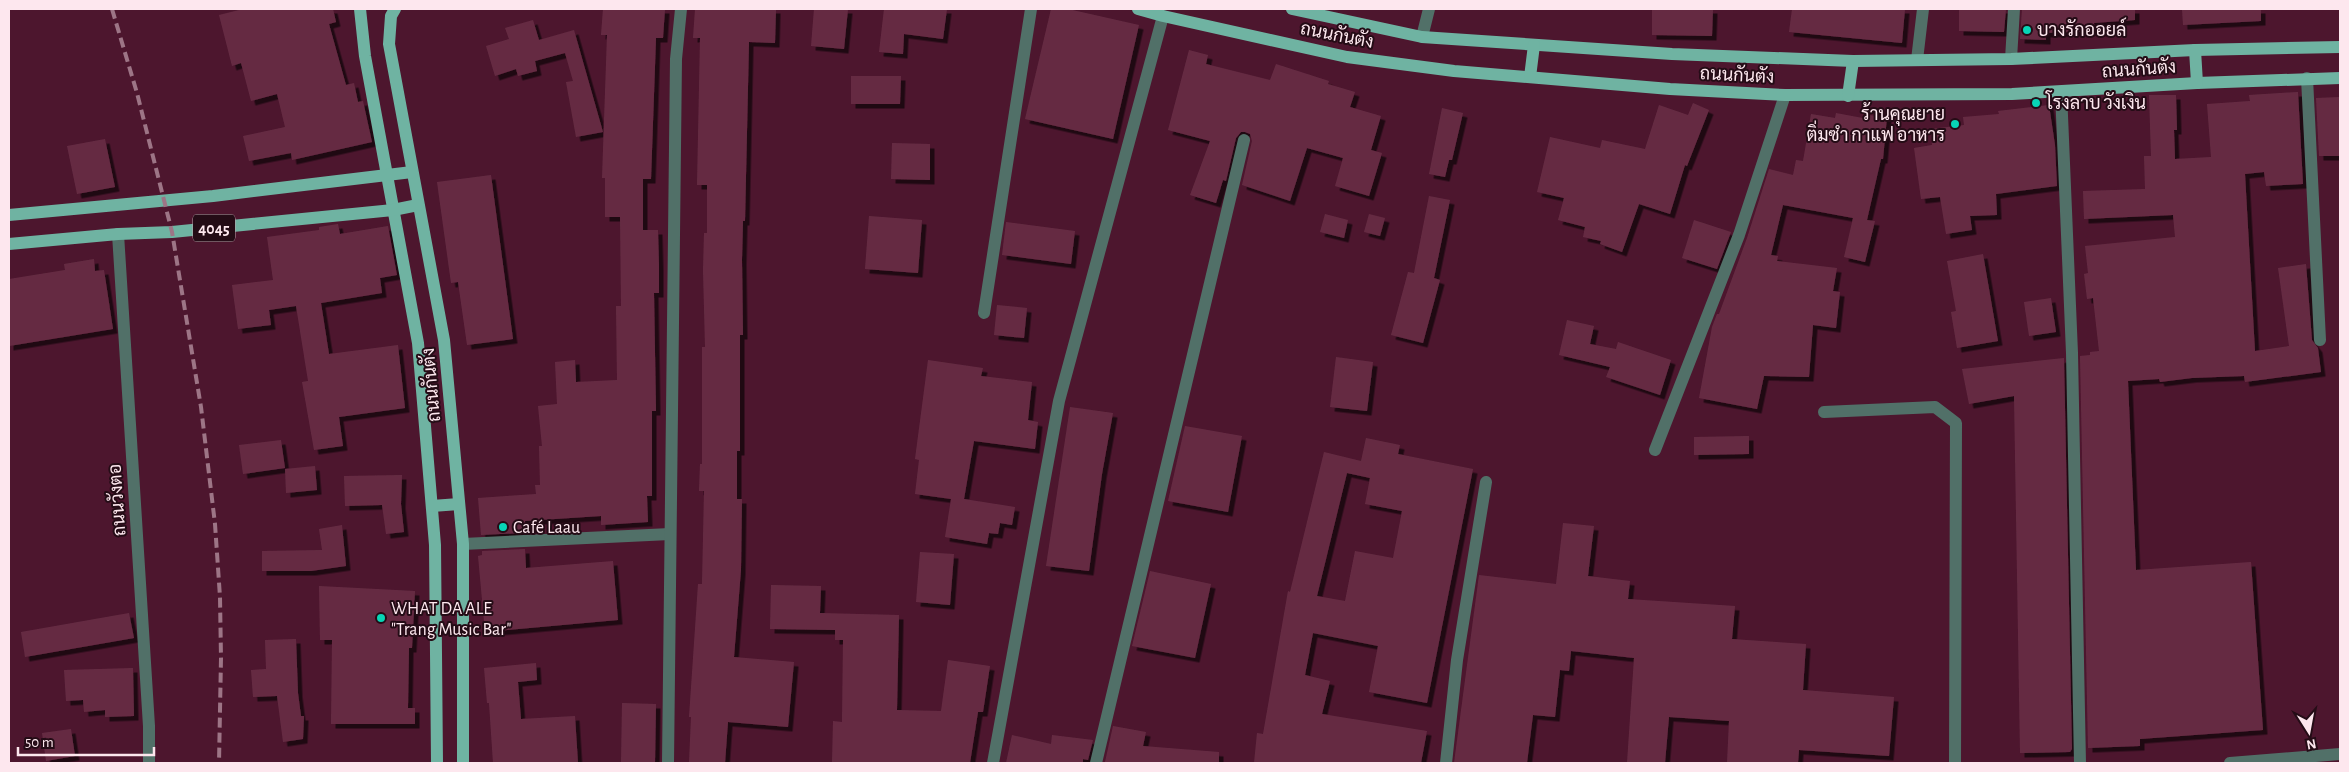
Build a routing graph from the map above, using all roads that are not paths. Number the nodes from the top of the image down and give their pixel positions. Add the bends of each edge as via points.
1 (360, 9) edge
2 (395, 9) edge
3 (681, 9) edge
4 (1031, 9) edge
5 (1138, 9) edge
6 (1292, 9) edge
7 (1429, 9) edge
8 (1923, 9) edge
9 (2014, 9) edge
10 (1164, 13) edge
11 (1422, 37) junction
12 (1534, 45) junction
13 (2340, 47) edge
14 (2195, 50) junction
15 (2010, 59) junction
16 (1917, 60) junction
17 (1853, 61) junction
18 (1530, 77) junction
19 (2307, 78) junction
20 (2340, 78) edge
21 (2198, 83) junction
22 (2061, 92) junction
23 (1785, 95) junction
24 (1848, 96) junction
25 (1244, 140) dead end
26 (412, 172) junction
27 (386, 176) junction
28 (418, 205) junction
29 (392, 210) junction
30 (9, 215) edge
31 (118, 234) junction
32 (9, 244) edge
33 (984, 313) dead end
34 (2320, 340) dead end
35 (1824, 412) dead end
36 (1655, 450) dead end
37 (1486, 482) dead end
38 (459, 504) junction
39 (432, 506) junction
40 (670, 534) junction
41 (463, 544) junction
42 (2340, 754) edge
43 (2274, 762) edge
44 (149, 763) edge
45 (437, 763) edge
46 (463, 763) edge
47 (668, 763) edge
48 (993, 763) edge
49 (1096, 763) edge
50 (1446, 763) edge
51 (1954, 763) edge
52 (2080, 763) edge
53 (2230, 763) edge

1 - 27 main road, ถนนกันตัง
2 - 26 main road, ถนนกันตัง via 391,16 389,44
3 - 40 street via 676,58
4 - 33 street
5 - 10 main road, ถนนกันตัง
6 - 11 main road, ถนนกันตัง
7 - 11 street
8 - 16 street
9 - 15 street
10 - 18 main road, ถนนกันตัง via 1347,57
10 - 48 street via 1059,401
11 - 12 main road, ถนนกันตัง
12 - 17 main road, ถนนกันตัง
12 - 18 main road
13 - 14 main road, ถนนกันตัง
14 - 15 main road, ถนนกันตัง
14 - 21 main road
15 - 16 main road, ถนนกันตัง
16 - 17 main road, ถนนกันตัง
17 - 24 main road
18 - 23 main road, ถนนกันตัง
19 - 20 main road, ถนนกันตัง
19 - 21 main road, ถนนกันตัง
19 - 34 street
21 - 22 main road, ถนนกันตัง
22 - 24 main road, ถนนกันตัง
22 - 52 street via 2072,352
23 - 24 main road, ถนนกันตัง
23 - 36 street via 1739,235
25 - 49 street
26 - 27 main road, 4045
26 - 28 main road, ถนนกันตัง
27 - 29 main road, ถนนกันตัง
27 - 30 main road, 4045
28 - 29 main road, 4045
28 - 38 main road, ถนนกันตัง via 444,340
29 - 31 main road, 4045 via 172,232
29 - 39 main road, ถนนกันตัง via 418,344
31 - 32 main road, 4045
31 - 44 street, ถนนวังตอ
35 - 51 street via 1935,408 1956,423
37 - 50 street via 1457,660
38 - 39 main road
38 - 41 main road, ถนนกันตัง
39 - 45 main road, ถนนกันตัง
40 - 41 street
40 - 47 street
41 - 46 main road, ถนนกันตัง
42 - 43 street
43 - 53 street

